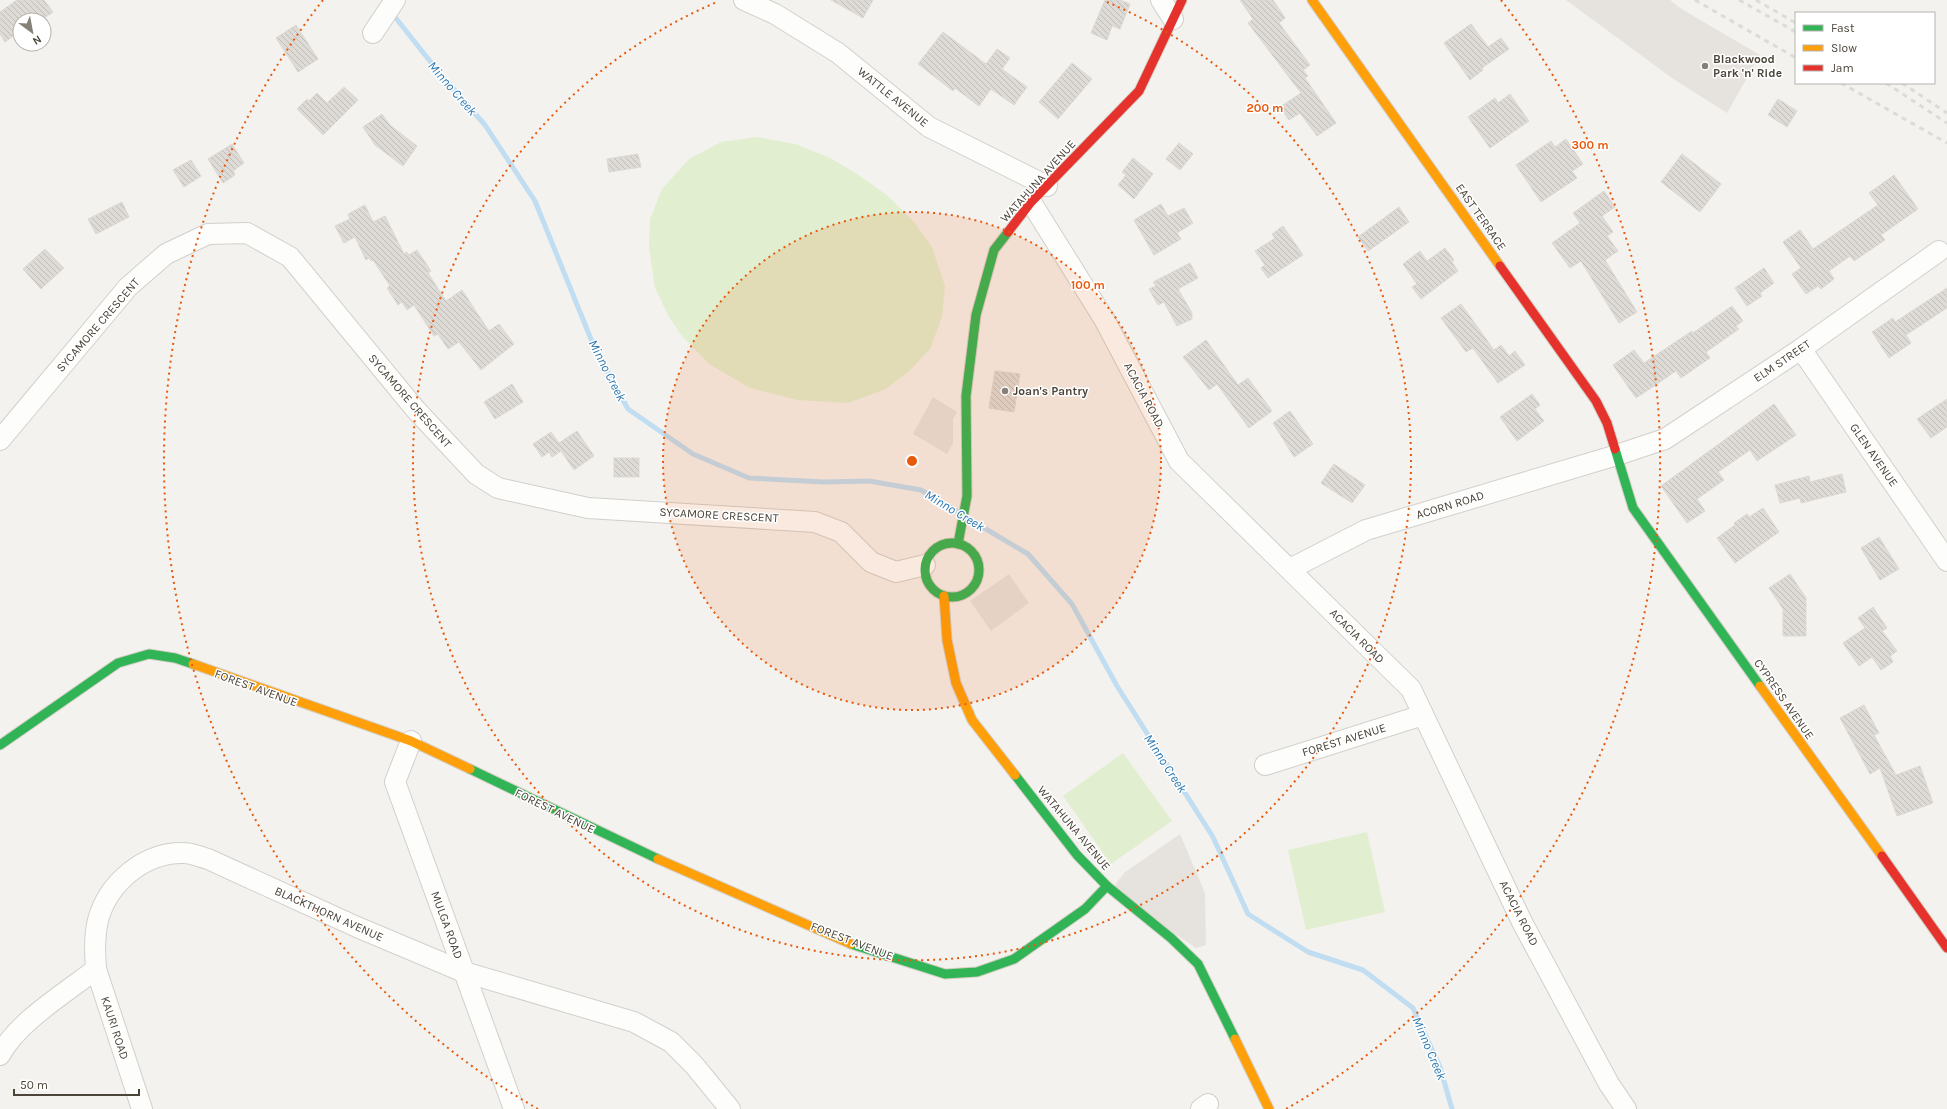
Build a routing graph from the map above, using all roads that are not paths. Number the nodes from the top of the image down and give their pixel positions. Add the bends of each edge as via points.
1 (744, 0) edge
2 (1161, 0) edge
3 (1182, 0) edge
4 (1312, 0) edge
5 (391, 6) edge
6 (1173, 19) junction
7 (373, 32) dead end
8 (1046, 186) junction
9 (1031, 202) junction
10 (1939, 251) dead end
11 (1800, 349) junction
12 (0, 440) edge
13 (1617, 455) junction
14 (958, 544) junction
15 (1947, 561) edge
16 (925, 565) junction
17 (1290, 569) junction
18 (944, 596) junction
19 (1423, 715) junction
20 (411, 742) junction
21 (0, 745) edge
22 (1265, 765) dead end
23 (1108, 886) junction
24 (1947, 948) edge
25 (96, 969) junction
26 (464, 972) junction
27 (0, 1055) edge
28 (142, 1109) edge
29 (514, 1109) edge
30 (730, 1109) edge
31 (1270, 1109) edge
32 (1626, 1109) edge

1 - 8 street, WATTLE AVENUE via 775,14 838,53 929,127
2 - 6 street
3 - 6 street, WATAHUNA AVENUE
4 - 13 street, EAST TERRACE via 1596,401 1607,423
5 - 7 street
6 - 8 street, WATAHUNA AVENUE via 1139,91
8 - 9 street, WATAHUNA AVENUE
9 - 14 street, WATAHUNA AVENUE via 994,250 976,315 966,396 967,488
9 - 17 street, ACACIA ROAD via 1104,319 1179,461
10 - 11 street, ELM STREET
11 - 13 street, ELM STREET via 1665,439
11 - 15 street, GLEN AVENUE
12 - 16 street, SYCAMORE CRESCENT via 128,287 166,254 208,234 246,233 290,257 416,410 476,474 498,488 588,508 815,522 841,532 871,562 896,572
13 - 17 street, ACORN ROAD via 1366,530
13 - 24 street, CYPRESS AVENUE via 1633,508
14 - 16 street via 944,544 935,549
14 - 18 street via 973,554 977,562 978,575 969,591 961,595
16 - 18 street via 930,585
17 - 19 street, ACACIA ROAD via 1411,690
18 - 23 street, WATAHUNA AVENUE via 947,640 956,683 972,720 1077,854
19 - 22 street, FOREST AVENUE
19 - 32 street, ACACIA ROAD via 1522,922 1609,1084
20 - 21 street, FOREST AVENUE via 175,658 149,654 118,663
20 - 23 street, FOREST AVENUE via 633,848 851,944 945,974 977,972 1014,959 1085,909
20 - 26 street, MULGA ROAD via 394,782
23 - 31 street, WATAHUNA AVENUE via 1198,964
25 - 26 street, BLACKTHORN AVENUE via 95,941 98,920 109,894 129,872 155,857 184,853 208,859 357,927
25 - 27 street via 31,1018 4,1047
25 - 28 street, KAURI ROAD
26 - 29 street, MULGA ROAD
26 - 30 street, BLACKTHORN AVENUE via 634,1022 671,1042

